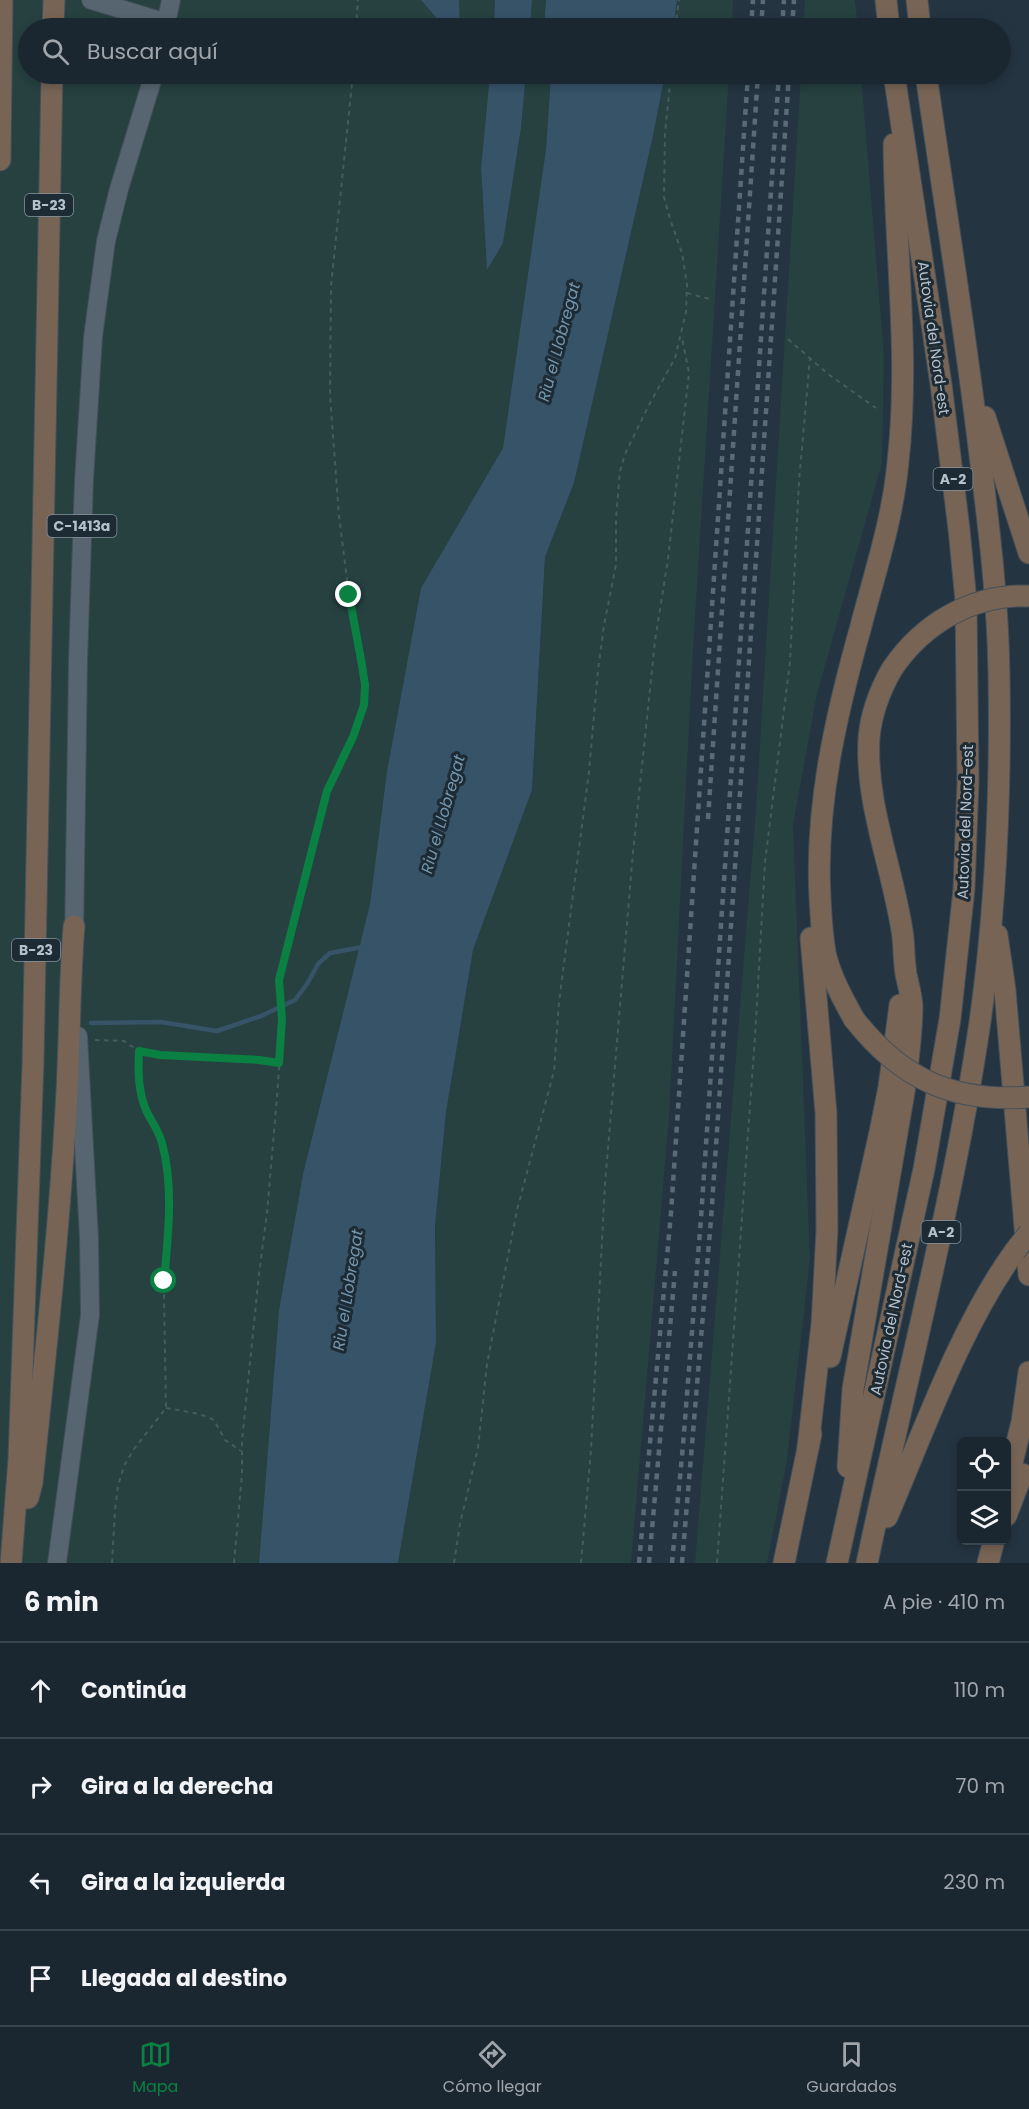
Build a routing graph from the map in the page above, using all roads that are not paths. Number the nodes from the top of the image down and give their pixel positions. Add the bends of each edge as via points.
1 (2, 0) edge
2 (54, 0) edge
3 (91, 0) edge
4 (171, 0) edge
5 (886, 0) edge
6 (917, 0) edge
7 (53, 18) edge
8 (143, 18) edge
9 (168, 18) edge
10 (888, 18) edge
11 (919, 18) edge
12 (52, 84) edge
13 (151, 84) edge
14 (893, 84) edge
15 (895, 84) edge
16 (927, 84) edge
17 (0, 160) edge
18 (970, 371) junction
19 (1029, 553) edge
20 (1029, 596) edge
21 (860, 627) junction
22 (992, 898) junction
23 (74, 926) junction
24 (906, 972) junction
25 (1029, 1097) edge
26 (1029, 1233) edge
27 (1029, 1275) edge
28 (1029, 1372) edge
29 (808, 1447) junction
30 (1029, 1455) edge
31 (1011, 1467) edge
32 (1011, 1503) edge
33 (845, 1524) junction
34 (867, 1562) edge
35 (11, 1563) edge
36 (57, 1563) edge
37 (784, 1563) edge
38 (837, 1563) edge

1 - 17 highway
2 - 7 highway
3 - 8 main road
4 - 9 main road
5 - 10 highway
6 - 11 highway
12 - 35 highway, B-23 via 33,1063 19,1458
13 - 23 main road, C-1413a via 109,231 93,337 78,661
14 - 21 highway via 903,410 894,497
15 - 33 highway, Autovia del Nord-est / A-2 via 959,529 966,601 968,782 964,889 950,1019 924,1169
16 - 18 highway, Autovia del Nord-est / A-2
18 - 19 highway
18 - 22 highway, Autovia del Nord-est / A-2 via 989,526 999,672
20 - 24 highway, bridge via 998,598 940,620 903,653 883,686 869,736 869,759
21 - 25 highway, bridge via 825,780 819,860 821,922 834,981 868,1037 888,1057 932,1084 976,1097
21 - 29 highway via 824,732 810,824 808,905 826,1113 827,1194 826,1273
22 - 27 highway via 1005,990
22 - 34 highway, Autovia del Nord-est / A-2 via 980,1022 953,1173
23 - 35 highway via 58,1224 32,1483
23 - 36 main road, C-1413a via 90,1315
24 - 29 highway via 880,1132
24 - 33 highway via 912,1004 910,1046 853,1389
26 - 34 highway, bridge via 983,1303
28 - 31 highway
29 - 37 highway
30 - 32 highway
33 - 38 highway, Autovia del Nord-est / A-2

